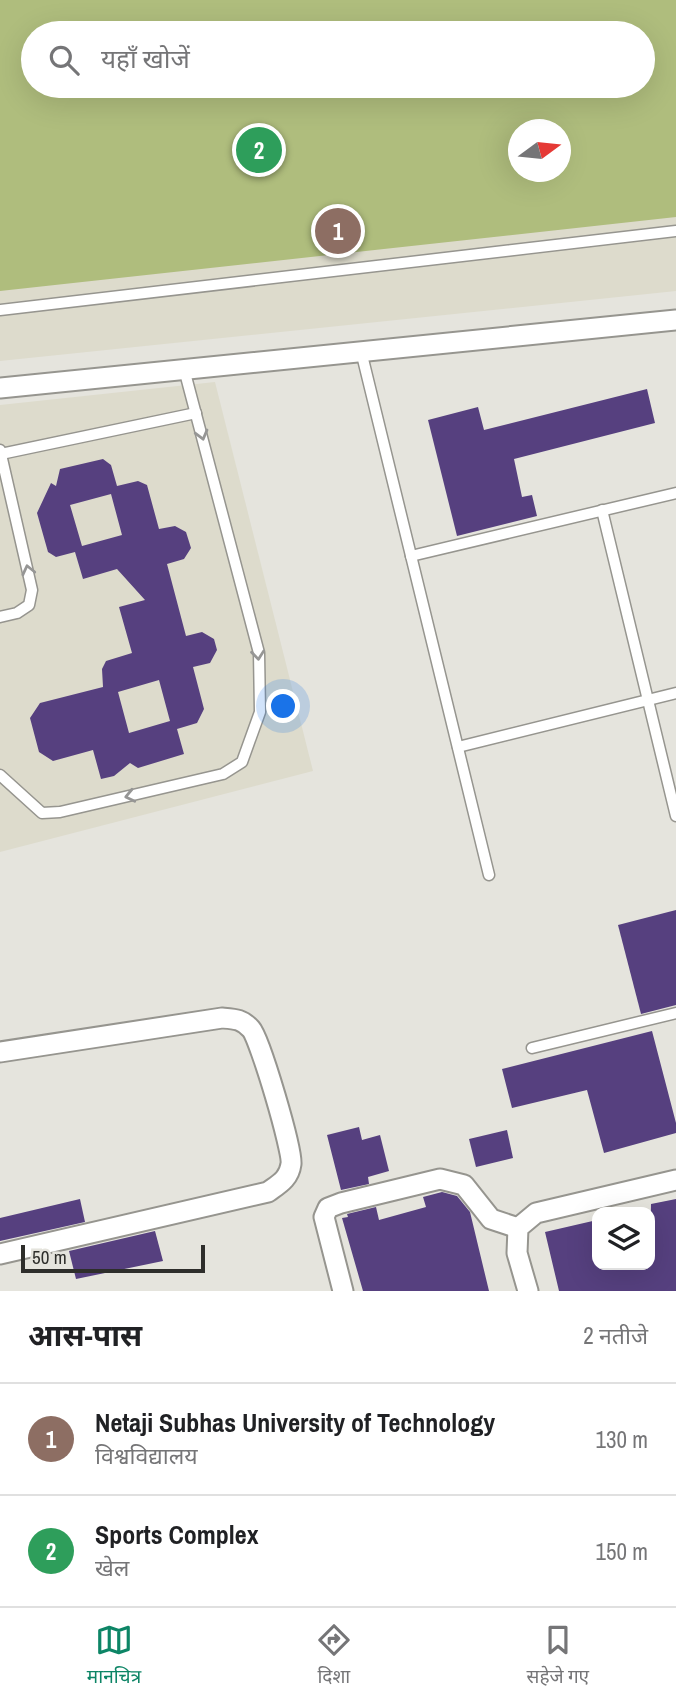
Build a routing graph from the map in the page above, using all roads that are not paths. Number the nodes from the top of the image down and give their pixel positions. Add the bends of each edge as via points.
1 (676, 231) edge
2 (0, 310) edge
3 (676, 320) edge
4 (361, 350) junction
5 (184, 369) junction
6 (0, 388) edge
7 (196, 413) junction
8 (0, 452) edge
9 (676, 493) edge
10 (602, 510) junction
11 (411, 556) junction
12 (0, 617) edge
13 (676, 693) edge
14 (648, 700) junction
15 (458, 747) junction
16 (0, 775) edge
17 (676, 816) edge
18 (489, 875) dead end
19 (676, 1013) edge
20 (532, 1048) dead end
21 (0, 1052) edge
22 (676, 1180) edge
23 (518, 1228) junction
24 (0, 1254) edge
25 (343, 1291) edge
26 (528, 1291) edge

1 - 2 lane
3 - 4 street
4 - 5 street
4 - 11 lane
5 - 6 street
5 - 7 lane
7 - 8 lane
7 -> 16 lane via 259,653 260,712 242,762 223,774 42,813
12 -> 8 lane via 29,606 32,590
9 - 10 lane
10 - 11 lane
10 - 14 lane
11 - 15 lane
13 - 14 lane
14 - 15 lane
14 - 17 lane
15 - 18 lane
19 - 20 lane
21 - 24 street via 222,1018 241,1020 253,1032 261,1053 292,1163 286,1180 268,1192
22 - 23 street via 536,1213
23 - 25 street via 491,1219 464,1185 440,1179 341,1203 328,1208 324,1217
23 - 26 street via 517,1253

